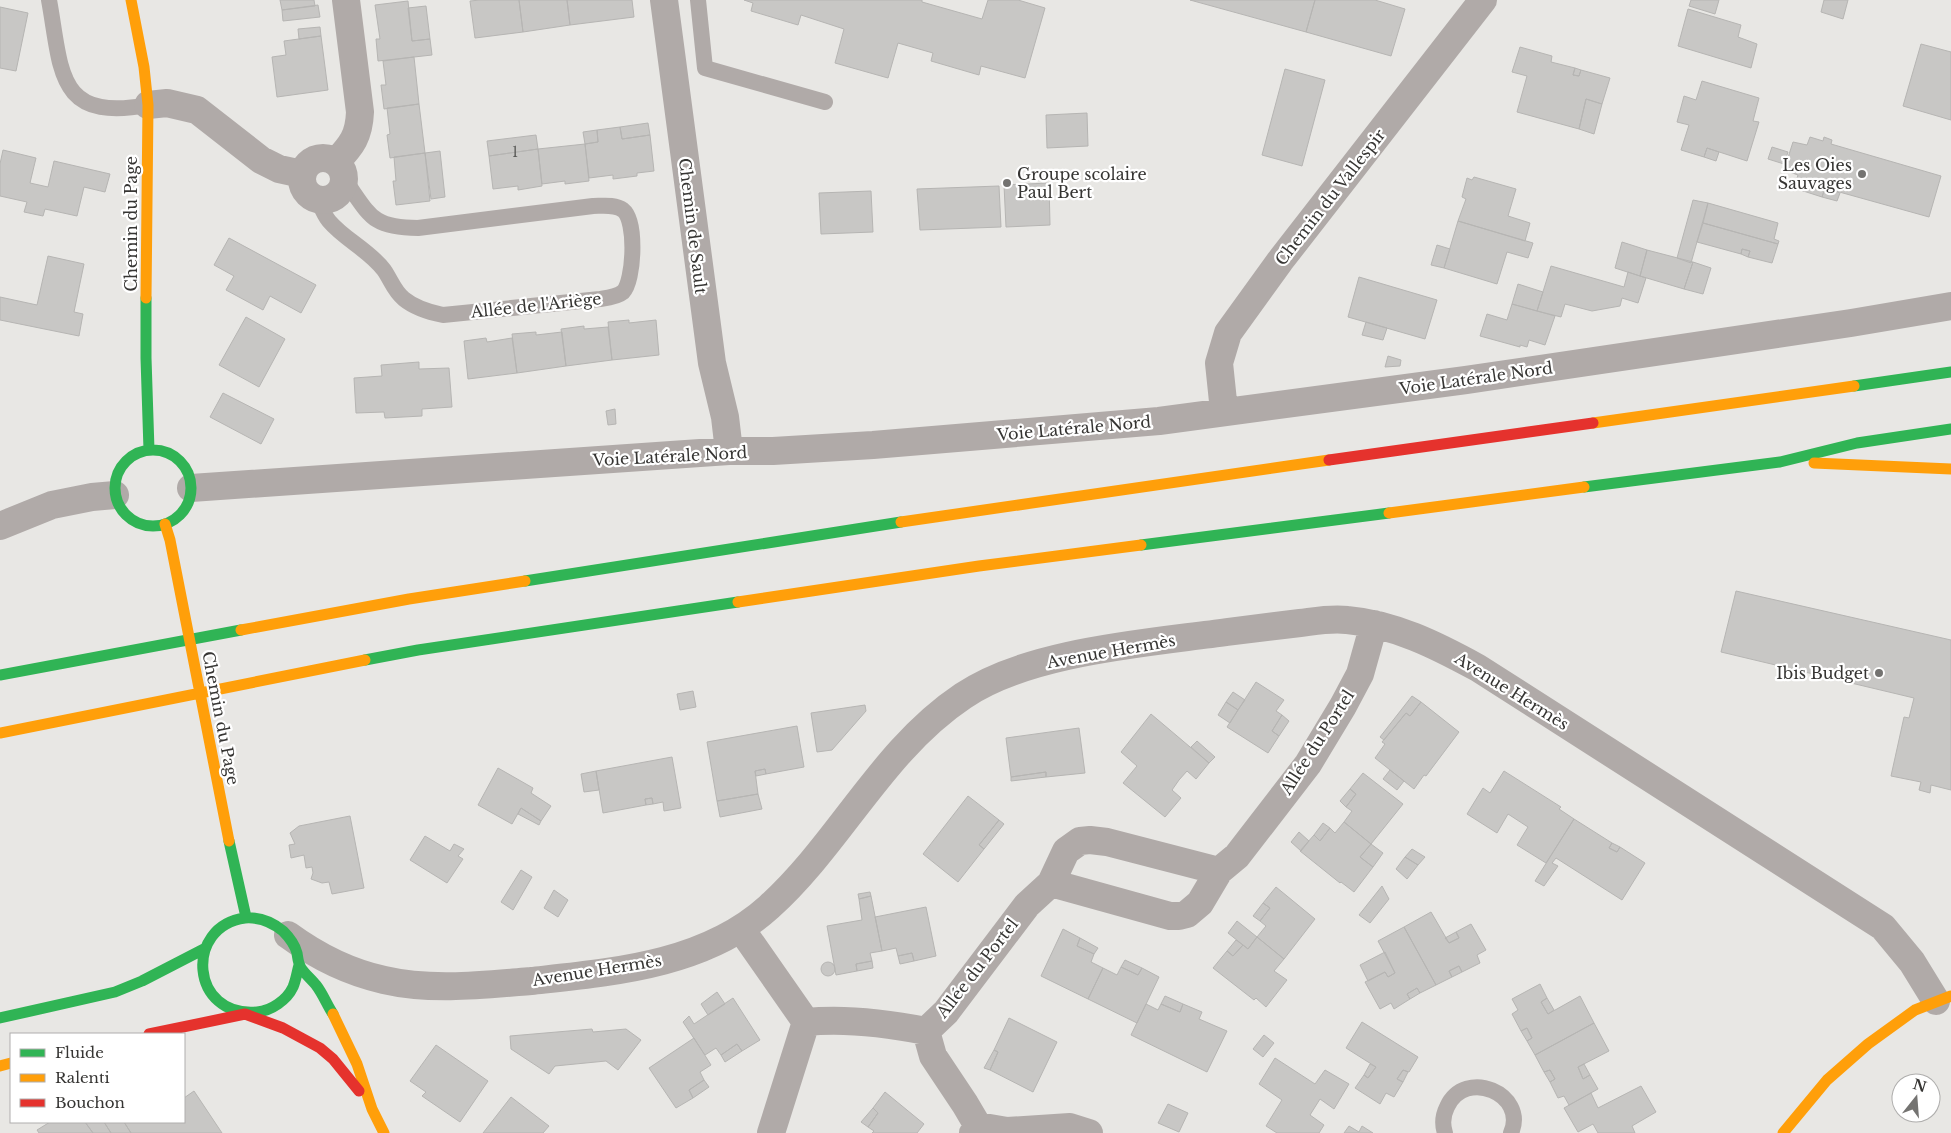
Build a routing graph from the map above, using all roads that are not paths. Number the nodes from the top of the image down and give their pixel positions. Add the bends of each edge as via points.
1 (49, 0) edge
2 (131, 0) edge
3 (346, 0) edge
4 (664, 0) edge
5 (698, 0) edge
6 (1483, 0) edge
7 (825, 102) dead end
8 (148, 105) junction
9 (340, 171) junction
10 (302, 174) junction
11 (318, 200) junction
12 (1951, 306) edge
13 (1951, 372) edge
14 (1224, 411) junction
15 (1951, 429) edge
16 (149, 450) junction
17 (729, 451) junction
18 (1780, 462) junction
19 (1951, 469) edge
20 (191, 488) junction
21 (115, 494) junction
22 (166, 524) junction
23 (0, 526) edge
24 (1374, 624) junction
25 (0, 675) edge
26 (0, 733) edge
27 (1219, 870) junction
28 (1051, 884) junction
29 (246, 918) junction
30 (741, 929) junction
31 (288, 935) junction
32 (204, 949) junction
33 (299, 965) junction
34 (1934, 1003) edge
35 (245, 1014) junction
36 (0, 1018) edge
37 (806, 1022) junction
38 (926, 1031) junction
39 (154, 1033) edge
40 (370, 1105) junction
41 (976, 1130) edge
42 (384, 1133) edge
43 (771, 1133) edge
44 (1089, 1133) edge
45 (1445, 1133) edge
46 (1511, 1133) edge
47 (1783, 1133) edge

1 - 8 lane via 64,76 77,97 85,103 104,108
2 - 8 main road, Chemin du Page
3 - 9 street via 360,112 359,128
4 - 17 street, Chemin de Sault via 712,363 725,417
5 - 7 lane via 706,68
6 - 14 street, Chemin du Vallespir via 1228,334 1219,363
8 - 10 street via 167,104 197,110 261,160 279,169
8 - 16 main road, Chemin du Page via 146,358
9 - 10 street via 327,158 318,158 309,162
9 - 11 street via 342,188 336,196
9 - 11 lane, Allée de l'Ariège via 368,214 396,228 615,206 626,213 632,226 633,243 626,288 619,295 600,299 443,315 432,312 413,306 403,298 384,270 328,220
10 - 11 street via 304,189
12 - 14 street, Voie Latérale Nord via 1466,380
13 - 25 main road via 974,511 409,599
14 - 17 street, Voie Latérale Nord via 1159,421 873,445
15 - 18 main road via 1858,443
16 - 20 main road via 162,451 178,460 189,475
16 - 21 main road via 137,453 119,470
17 - 20 street, Voie Latérale Nord
18 - 19 main road
18 - 26 main road via 980,566 418,650
20 - 22 main road via 184,510
21 - 22 main road via 128,517 140,524
21 - 23 street via 52,505
22 - 29 main road, Chemin du Page
24 - 27 street, Allée du Portel via 1360,674 1308,764 1237,856
24 - 30 street, Avenue Hermès via 1330,620 1106,650 1020,669 987,683 964,695 905,745 791,886
24 - 34 street, Avenue Hermès via 1416,637 1478,668 1883,927 1912,962
27 - 28 street, Allée du Portel via 1200,903 1187,914 1179,916
27 - 28 street, Allée du Portel via 1090,840 1080,841 1066,851
28 - 38 street, Allée du Portel via 1027,905 946,1012
29 - 31 main road via 262,919
29 - 32 main road via 228,922 213,934
30 - 31 street, Avenue Hermès via 712,944 644,966 587,975 454,986 387,981 349,970 309,950
30 - 37 street
31 - 33 main road via 296,949
32 - 35 main road via 202,968 209,992 230,1010
32 - 36 main road via 115,992
33 - 35 main road via 298,977 286,998 274,1008
33 - 40 main road via 316,986 356,1060
34 - 47 main road via 1868,1044 1827,1080
35 - 39 main road
35 - 40 main road via 282,1028 320,1048 334,1059
37 - 38 street, Allée du Portel via 835,1019
37 - 43 street
38 - 41 street via 933,1056 966,1104
40 - 42 main road
41 - 44 street via 1070,1127
45 - 46 lane via 1444,1114 1449,1102 1459,1092 1472,1087 1486,1087 1508,1102 1513,1115

